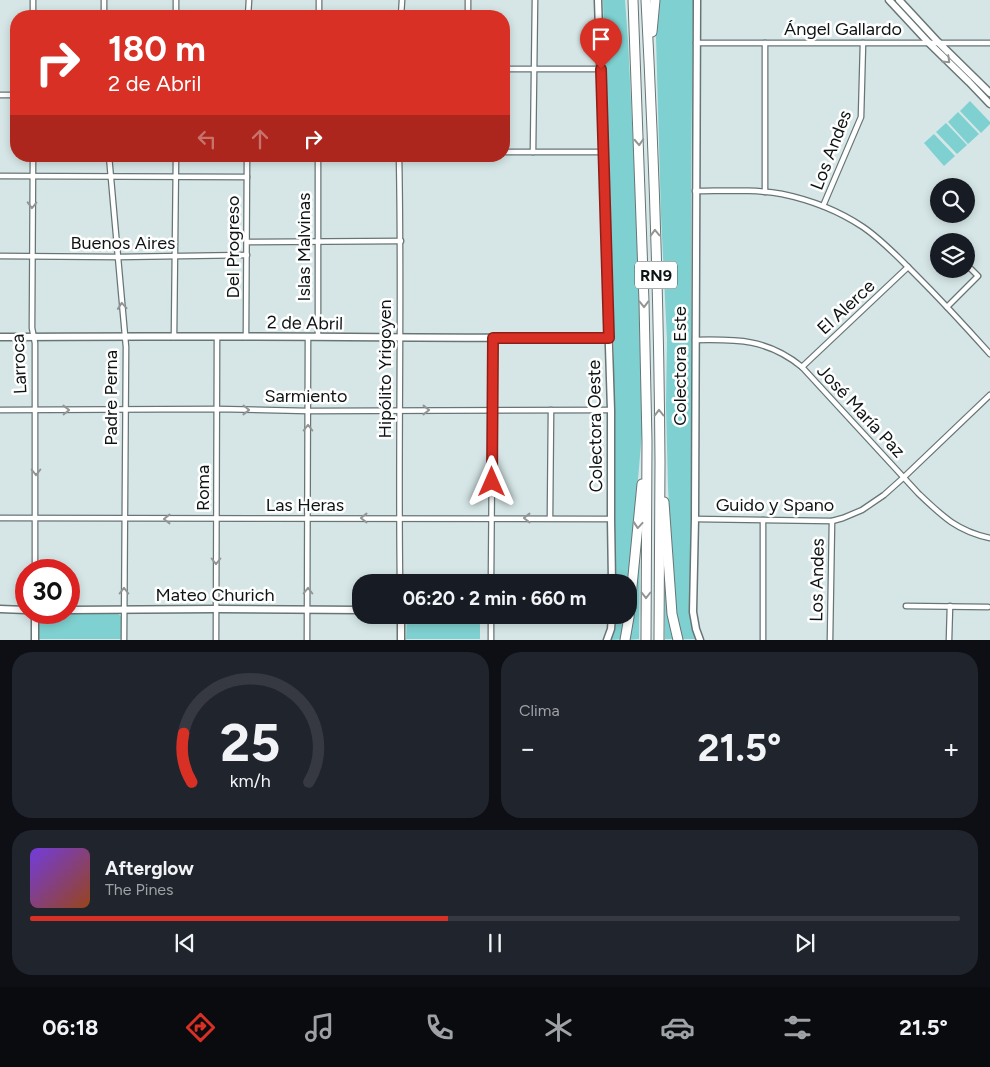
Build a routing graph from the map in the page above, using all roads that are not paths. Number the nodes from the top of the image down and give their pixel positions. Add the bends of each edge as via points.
1 (534, 0) edge
2 (598, 0) edge
3 (627, 0) edge
4 (634, 0) edge
5 (646, 0) edge
6 (655, 0) edge
7 (696, 0) edge
8 (889, 0) edge
9 (899, 0) edge
10 (765, 42) junction
11 (928, 42) junction
12 (938, 42) junction
13 (696, 43) junction
14 (863, 43) junction
15 (990, 43) edge
16 (510, 69) edge
17 (534, 69) junction
18 (601, 69) junction
19 (650, 87) junction
20 (990, 92) edge
21 (636, 93) junction
22 (990, 104) edge
23 (510, 152) edge
24 (533, 152) junction
25 (604, 152) junction
26 (32, 162) edge
27 (110, 162) edge
28 (176, 162) edge
29 (247, 162) edge
30 (318, 162) edge
31 (399, 162) edge
32 (0, 176) edge
33 (32, 176) junction
34 (111, 176) junction
35 (176, 176) junction
36 (247, 177) junction
37 (695, 191) junction
38 (765, 192) junction
39 (823, 206) junction
40 (401, 241) junction
41 (248, 242) junction
42 (318, 242) junction
43 (247, 255) junction
44 (0, 256) edge
45 (32, 256) junction
46 (118, 257) junction
47 (175, 257) junction
48 (908, 267) junction
49 (975, 273) edge
50 (947, 307) junction
51 (34, 336) junction
52 (124, 336) junction
53 (0, 337) edge
54 (174, 337) junction
55 (217, 337) junction
56 (246, 337) junction
57 (308, 338) junction
58 (318, 338) junction
59 (400, 338) junction
60 (493, 338) junction
61 (609, 338) junction
62 (694, 340) junction
63 (990, 354) edge
64 (802, 367) junction
65 (990, 395) edge
66 (217, 409) junction
67 (0, 410) edge
68 (126, 410) junction
69 (400, 410) junction
70 (493, 410) junction
71 (551, 410) junction
72 (611, 410) junction
73 (36, 411) junction
74 (308, 411) junction
75 (647, 442) junction
76 (660, 462) junction
77 (903, 478) junction
78 (0, 518) edge
79 (35, 518) junction
80 (216, 518) junction
81 (399, 518) junction
82 (550, 518) junction
83 (124, 519) junction
84 (308, 519) junction
85 (492, 519) junction
86 (611, 519) junction
87 (695, 519) junction
88 (763, 520) junction
89 (832, 520) junction
90 (990, 538) edge
91 (35, 559) edge
92 (400, 574) edge
93 (491, 574) edge
94 (612, 574) edge
95 (906, 606) dead end
96 (950, 606) junction
97 (988, 606) dead end
98 (0, 609) edge
99 (216, 609) junction
100 (15, 610) edge
101 (80, 610) edge
102 (124, 610) junction
103 (308, 610) junction
104 (352, 610) edge
105 (35, 624) edge
106 (401, 624) edge
107 (491, 624) edge
108 (611, 624) edge
109 (35, 640) edge
110 (124, 640) edge
111 (216, 640) edge
112 (307, 640) edge
113 (401, 640) edge
114 (491, 640) edge
115 (608, 640) edge
116 (625, 640) edge
117 (646, 640) edge
118 (659, 640) edge
119 (678, 640) edge
120 (700, 640) edge
121 (763, 640) edge
122 (830, 640) edge
123 (949, 640) edge

1 - 17 street
2 - 18 street, Colectora Oeste
3 - 21 highway
4 - 21 highway, RN9
5 - 19 highway, RN9
6 - 19 highway
7 - 13 street, Colectora Este
8 - 11 street
9 - 12 street
10 - 13 street, Ángel Gallardo
10 - 14 street, Ángel Gallardo
10 - 38 street
11 - 12 street, Ángel Gallardo
11 - 14 street, Ángel Gallardo
11 -> 22 street
12 - 15 street, Ángel Gallardo
12 - 20 street
13 - 37 street, Colectora Este
14 - 39 street, Los Andes via 861,116
16 - 17 street
17 - 18 street
17 - 24 street
18 - 25 street, Colectora Oeste
76 -> 19 highway, RN9
21 -> 75 highway, RN9
23 - 24 street
24 - 25 street
25 - 61 street, Colectora Oeste
26 - 33 street, Larroca
27 - 34 street, Padre Perna
28 - 35 street
29 - 36 street, Del Progreso
30 - 42 street, Islas Malvinas
31 - 40 street, Hipólito Yrigoyen
32 - 33 street
33 - 34 street
33 -> 45 street, Larroca
34 - 35 street
34 - 46 street, Padre Perna
35 - 36 street
35 - 47 street
36 - 41 street, Del Progreso
37 - 38 street
37 - 62 street, Colectora Este
38 - 39 street
39 - 48 street via 862,227
40 - 42 street
40 - 59 street, Hipólito Yrigoyen
41 - 42 street
41 - 43 street, Del Progreso
42 - 58 street, Islas Malvinas
43 - 47 street, Buenos Aires
43 - 56 street, Del Progreso
44 - 45 street, Buenos Aires
45 - 46 street, Buenos Aires
45 - 51 street, Larroca
46 - 47 street, Buenos Aires
52 -> 46 street, Padre Perna
47 - 54 street
48 - 50 street
48 - 64 street, El Alerce
49 - 50 street via 978,276
50 - 63 street
51 - 52 street, 2 de Abril
51 - 53 street, 2 de Abril
51 - 73 street, Larroca
52 - 54 street, 2 de Abril
52 - 68 street, Padre Perna
54 - 55 street, 2 de Abril
55 - 56 street, 2 de Abril
55 - 66 street, Roma
56 - 57 street, 2 de Abril
57 - 58 street, 2 de Abril
57 - 74 street
58 - 59 street, 2 de Abril
59 - 60 street, 2 de Abril
59 - 69 street, Hipólito Yrigoyen
60 - 61 street, 2 de Abril
60 - 70 street
61 - 72 street, Colectora Oeste
62 - 64 street, José María Paz via 760,344
62 - 87 street, Colectora Este
64 - 77 street, José María Paz
65 - 77 street, Guido y Spano
66 - 68 street, Sarmiento
66 -> 74 street, Sarmiento
66 - 80 street, Roma
67 - 73 street, Sarmiento
73 -> 68 street, Sarmiento
68 - 83 street, Padre Perna
69 -> 70 street, Sarmiento
69 - 74 street, Sarmiento
69 - 81 street, Hipólito Yrigoyen
70 - 71 street, Sarmiento
70 - 85 street
71 - 72 street, Sarmiento
71 - 82 street
72 - 86 street, Colectora Oeste
73 -> 79 street, Larroca
84 -> 74 street
75 -> 116 highway
75 -> 117 highway, RN9
76 - 118 highway, RN9
76 - 119 highway via 672,614
77 - 89 street, Guido y Spano via 862,510
77 - 90 street, José María Paz via 954,524 972,534
78 - 79 street, Las Heras
79 - 83 street, Las Heras
79 - 91 street, Larroca
80 -> 83 street, Las Heras
80 - 84 street, Las Heras
80 -> 99 street, Roma
81 -> 84 street, Las Heras
81 - 85 street, Las Heras
81 - 92 street, Hipólito Yrigoyen
82 -> 85 street, Las Heras
82 - 86 street, Las Heras
102 -> 83 street, Padre Perna
103 -> 84 street
85 - 93 street
86 - 94 street, Colectora Oeste
87 - 88 street, Guido y Spano
87 - 120 street, Colectora Este via 693,612
88 - 89 street, Guido y Spano
88 - 121 street
89 - 122 street, Los Andes
95 - 96 street
96 - 97 street
96 - 123 street
98 - 100 street
99 - 102 street, Mateo Churich
99 - 103 street, Mateo Churich
99 - 111 street, Roma
101 - 102 street, Mateo Churich
102 - 110 street, Padre Perna
103 - 104 street, Mateo Churich
103 - 112 street
105 - 109 street
106 - 113 street
107 - 114 street
108 - 115 street

